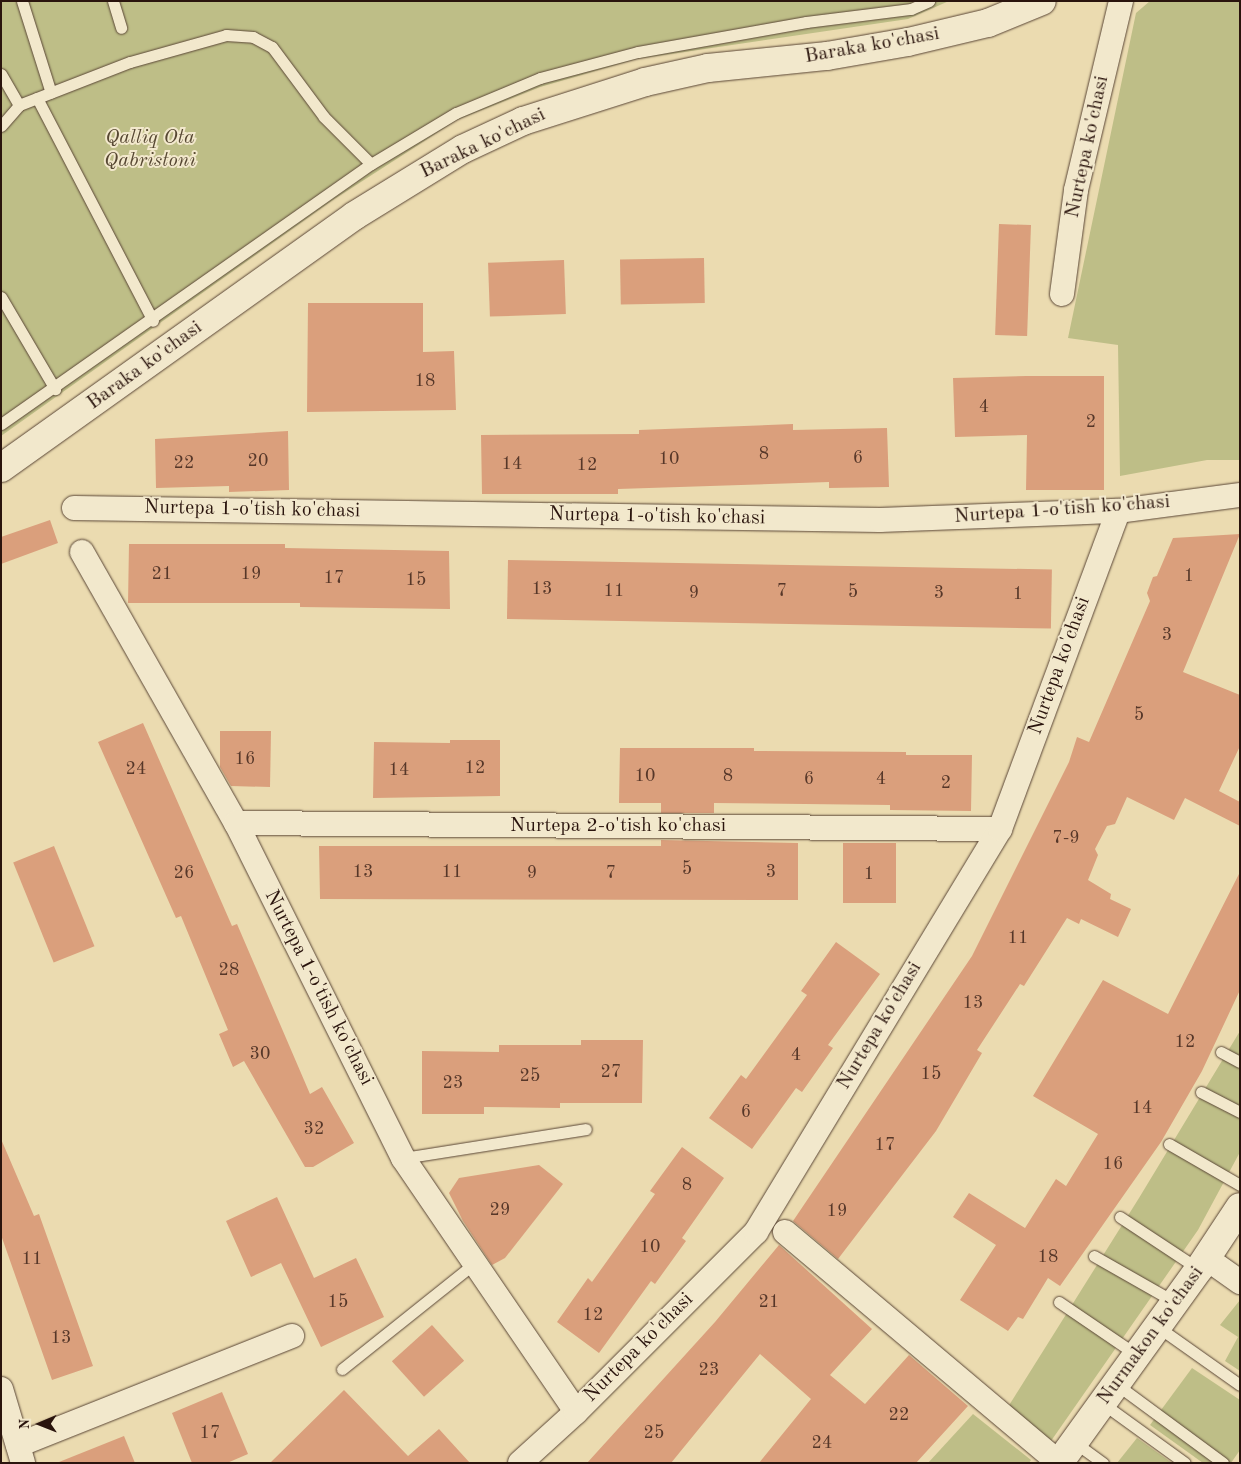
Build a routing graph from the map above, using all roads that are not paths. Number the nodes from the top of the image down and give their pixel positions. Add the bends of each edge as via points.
1 (22, 1) edge
2 (113, 1) edge
3 (929, 1) edge
4 (1042, 1) edge
5 (1122, 1) edge
6 (121, 28) dead end
7 (1, 74) edge
8 (51, 92) junction
9 (37, 98) junction
10 (20, 105) junction
11 (1, 126) edge
12 (371, 164) junction
13 (1062, 294) dead end
14 (1, 296) edge
15 (153, 321) junction
16 (55, 389) junction
17 (1, 424) edge
18 (1, 468) edge
19 (1240, 495) edge
20 (74, 508) dead end
21 (1118, 511) junction
22 (82, 552) dead end
23 (236, 823) junction
24 (1000, 829) junction
25 (1221, 1052) dead end
26 (1240, 1062) edge
27 (1201, 1092) dead end
28 (1240, 1112) edge
29 (586, 1129) dead end
30 (1170, 1144) dead end
31 (403, 1158) junction
32 (1240, 1185) edge
33 (1240, 1207) edge
34 (1120, 1217) dead end
35 (785, 1232) dead end
36 (1094, 1256) dead end
37 (475, 1263) junction
38 (1203, 1264) junction
39 (1239, 1278) edge
40 (1059, 1302) dead end
41 (1175, 1303) junction
42 (1158, 1327) junction
43 (292, 1336) dead end
44 (1137, 1356) junction
45 (342, 1369) dead end
46 (1240, 1385) edge
47 (1, 1389) edge
48 (1109, 1394) junction
49 (576, 1412) junction
50 (20, 1454) edge
51 (1064, 1456) edge
52 (520, 1463) edge
53 (1102, 1463) edge
54 (1185, 1463) edge
55 (1223, 1463) edge

1 - 8 lane
2 - 6 lane
3 - 12 lane via 911,9 806,22 638,52 540,78 456,113
4 - 18 main road, Baraka ko'chasi via 988,23 908,42 827,56 708,68 645,82 523,121 463,149 354,216
5 - 13 street, Nurtepa ko'chasi via 1076,190
7 - 10 lane
8 - 9 lane
8 - 12 lane via 130,62 226,35 253,37 272,48 324,117
9 - 10 lane
9 - 15 lane
10 - 11 lane
12 - 15 lane
14 - 16 lane
15 - 16 lane
16 - 17 lane
19 - 21 street, Nurtepa 1-o'tish ko'chasi
20 - 21 street, Nurtepa 1-o'tish ko'chasi via 880,520
21 - 24 street, Nurtepa ko'chasi
22 - 23 street, Nurtepa 1-o'tish ko'chasi
23 - 24 street, Nurtepa 2-o'tish ko'chasi
23 - 31 street, Nurtepa 1-o'tish ko'chasi
24 - 49 street, Nurtepa ko'chasi via 756,1232
25 - 26 lane
27 - 28 lane
29 - 31 lane
30 - 32 lane
31 - 37 street, Nurtepa 1-o'tish ko'chasi
33 - 38 main road, Nurmakon ko'chasi
34 - 38 lane
35 - 51 street
36 - 41 lane
37 - 45 lane
37 - 49 street, Nurtepa 1-o'tish ko'chasi
38 - 39 street
38 - 41 main road, Nurmakon ko'chasi
40 - 44 lane
41 - 42 main road, Nurmakon ko'chasi
42 - 44 main road, Nurmakon ko'chasi
42 - 46 lane
43 - 50 street
44 - 48 main road, Nurmakon ko'chasi
47 - 50 street
48 - 51 main road, Nurmakon ko'chasi
48 - 54 lane
48 - 55 lane
49 - 52 street, Nurtepa ko'chasi
51 - 53 lane

